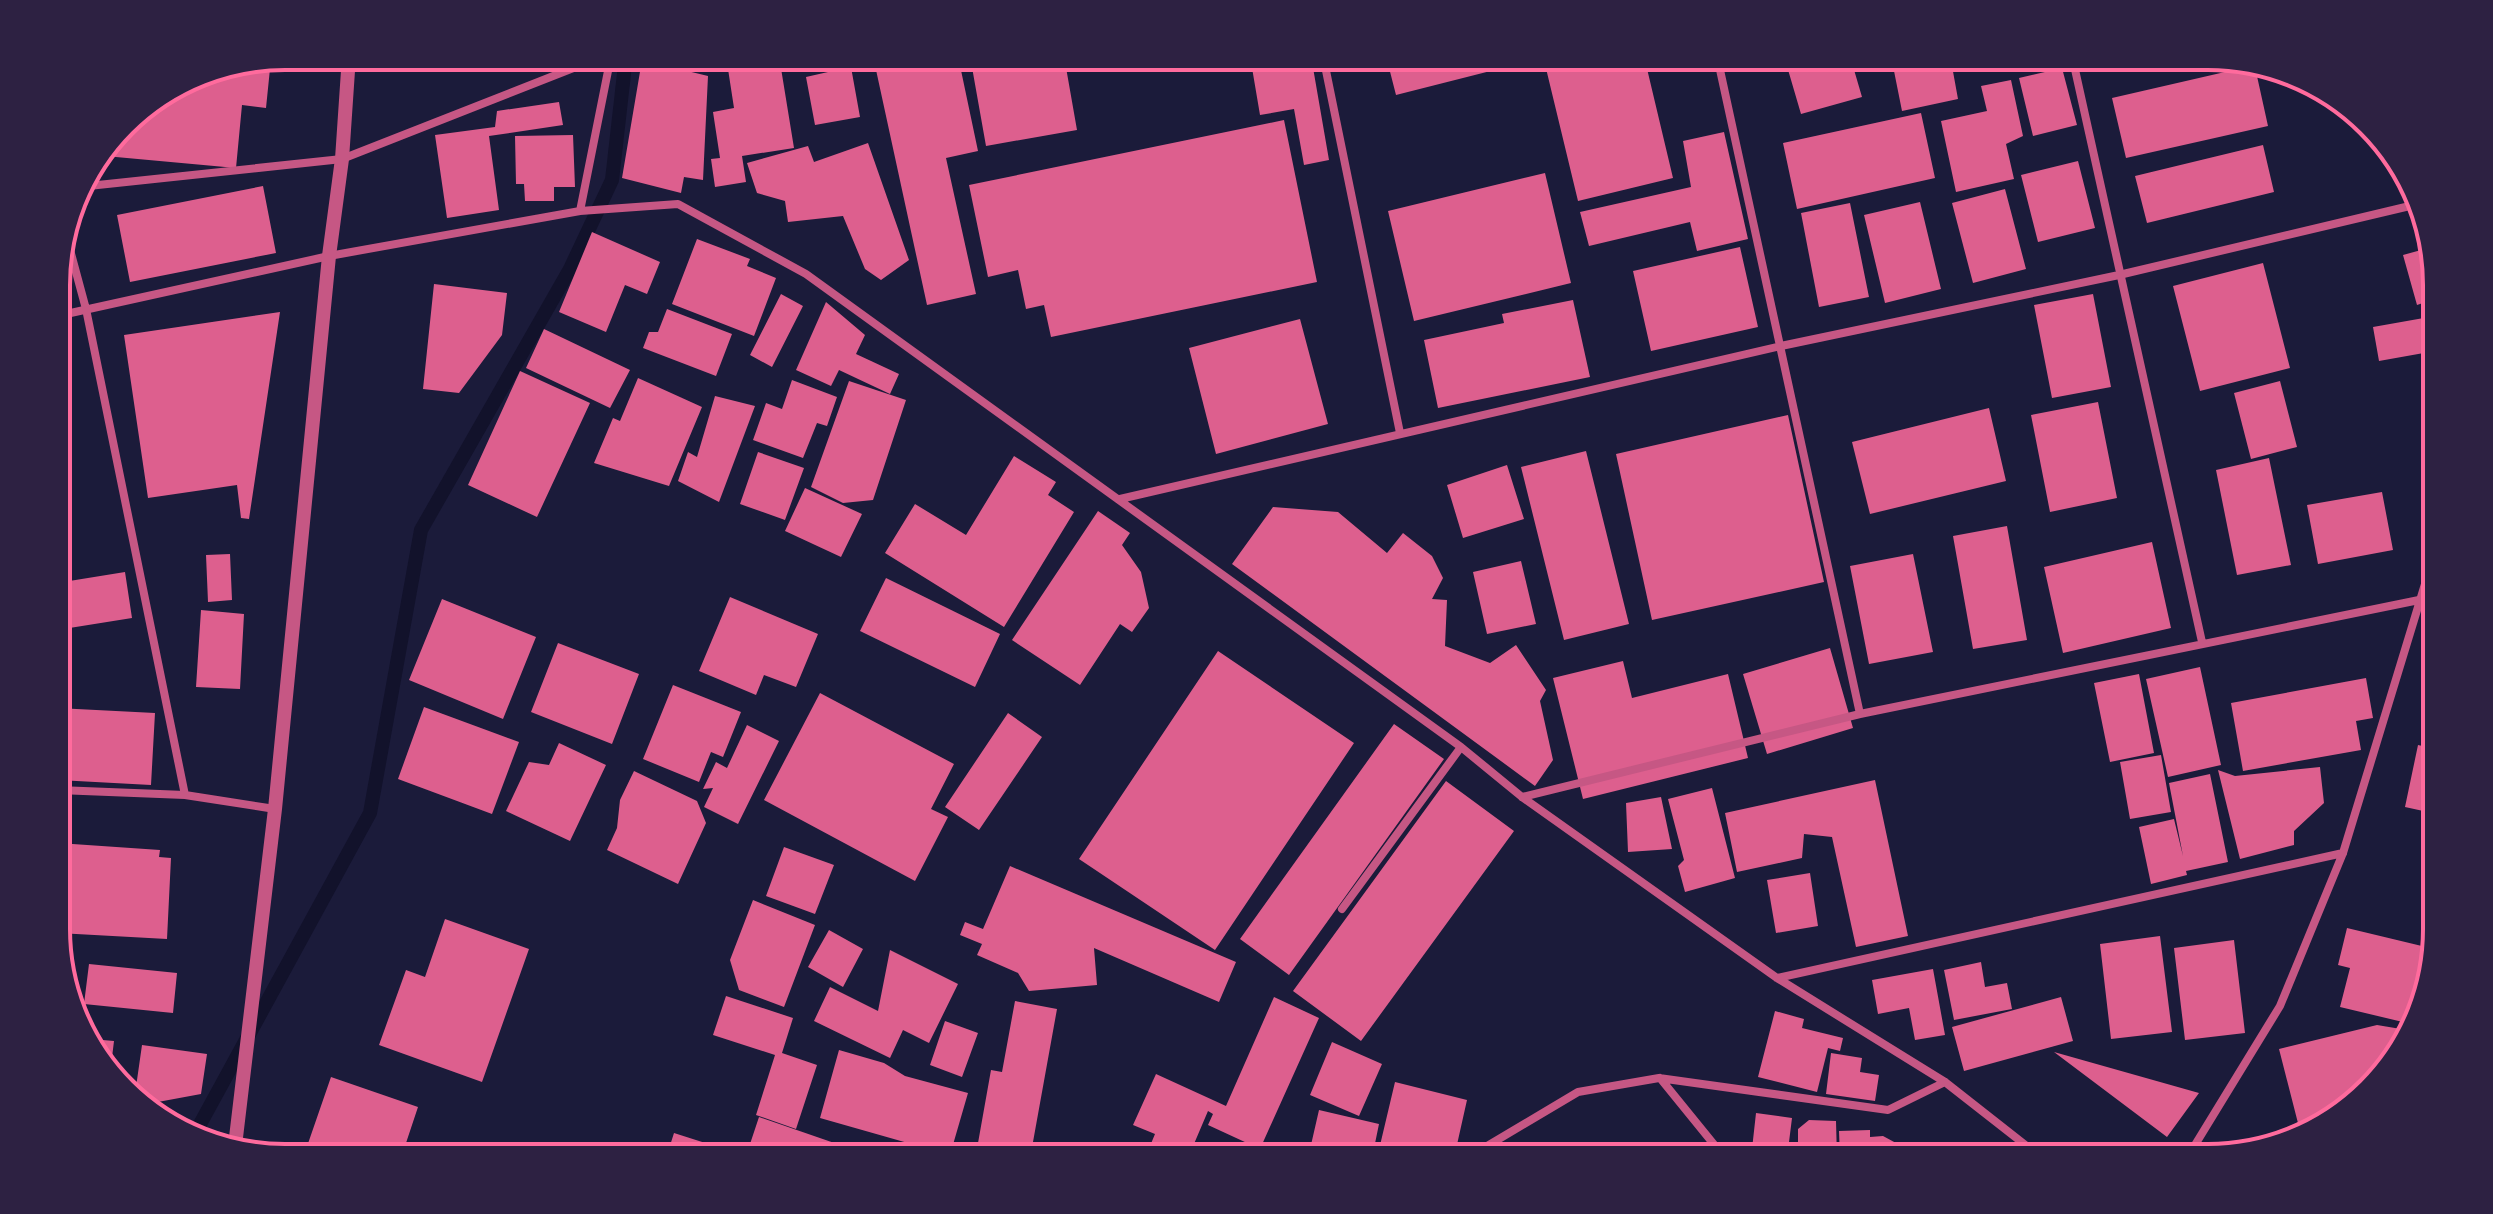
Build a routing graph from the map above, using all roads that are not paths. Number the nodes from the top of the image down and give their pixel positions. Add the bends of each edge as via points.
1 (348, 70) edge
2 (568, 70) edge
3 (608, 70) edge
4 (1326, 70) edge
5 (1720, 70) edge
6 (2075, 70) edge
7 (342, 159) junction
8 (95, 185) edge
9 (2408, 206) edge
10 (582, 210) junction
11 (329, 256) junction
12 (72, 257) edge
13 (2119, 275) junction
14 (86, 309) junction
15 (70, 313) edge
16 (1781, 346) junction
17 (1400, 433) junction
18 (1120, 499) junction
19 (2423, 588) edge
20 (2419, 600) junction
21 (2202, 642) junction
22 (1860, 714) junction
23 (1461, 747) junction
24 (70, 790) edge
25 (185, 795) junction
26 (1522, 797) junction
27 (275, 809) junction
28 (2343, 853) junction
29 (1342, 909) dead end
30 (1777, 978) junction
31 (1659, 1078) junction
32 (1945, 1082) junction
33 (236, 1138) edge
34 (1491, 1144) edge
35 (1713, 1144) edge
36 (2024, 1144) edge
37 (2196, 1144) edge

1 - 7 street
2 - 7 street
3 - 10 street
4 - 17 street
5 - 16 street
6 - 13 street
7 - 8 street
7 - 11 street
9 - 13 street
10 - 11 street
10 - 18 street via 678,204 806,274
11 - 14 street
11 - 27 street
12 - 14 street
13 - 16 street
13 - 21 street
14 - 15 street
14 - 25 street
16 - 17 street
16 - 22 street
17 - 18 street
18 - 23 street
19 - 20 street
20 - 21 street
20 - 28 street
21 - 22 street
22 - 26 street
23 - 26 street
23 - 29 street
24 - 25 street
25 - 27 street
26 - 30 street
27 - 33 street
28 - 30 street
28 - 37 street via 2280,1006
30 - 32 street
31 - 32 street via 1888,1110
31 - 34 street via 1578,1092
31 - 35 street
32 - 36 street

